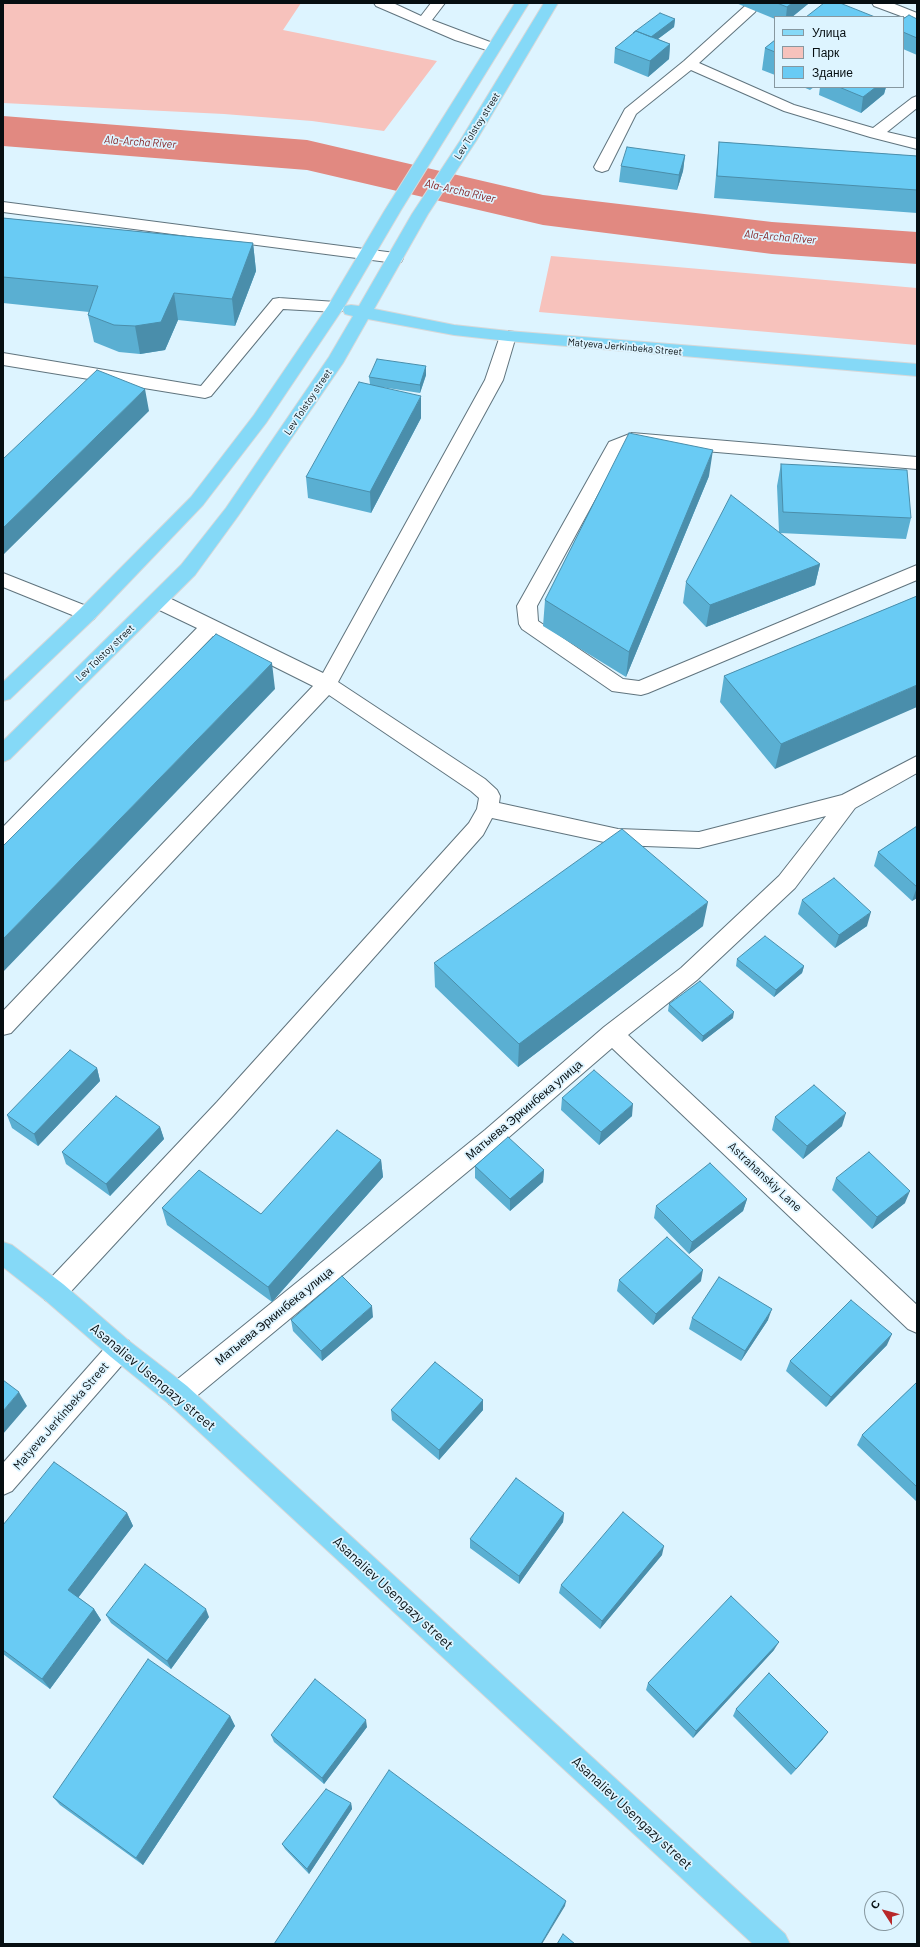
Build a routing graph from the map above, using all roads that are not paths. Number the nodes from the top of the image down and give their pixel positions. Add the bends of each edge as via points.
1 (381, 3) edge
2 (438, 3) edge
3 (522, 3) edge
4 (551, 3) edge
5 (880, 3) edge
6 (750, 8) dead end
7 (917, 18) edge
8 (423, 22) junction
9 (492, 48) junction
10 (689, 64) junction
11 (917, 100) edge
12 (875, 134) junction
13 (917, 144) edge
14 (602, 167) dead end
15 (3, 207) edge
16 (368, 254) junction
17 (395, 258) junction
18 (336, 307) junction
19 (364, 313) junction
20 (508, 336) junction
21 (3, 359) edge
22 (917, 370) edge
23 (917, 463) edge
24 (917, 572) edge
25 (3, 580) edge
26 (158, 601) junction
27 (87, 614) junction
28 (211, 626) junction
29 (327, 684) junction
30 (3, 694) edge
31 (3, 754) edge
32 (917, 764) edge
33 (848, 802) junction
34 (487, 809) junction
35 (3, 840) edge
36 (3, 1026) edge
37 (612, 1034) junction
38 (3, 1253) edge
39 (54, 1292) junction
40 (917, 1320) edge
41 (120, 1349) junction
42 (178, 1395) junction
43 (3, 1482) edge
44 (775, 1944) edge

1 - 8 street
2 - 8 street
3 - 9 main road
4 - 17 main road, Lev Tolstoy street
5 - 7 street
6 - 10 street
8 - 9 street
9 - 16 main road
10 - 12 street via 789,108
10 - 14 street via 630,112
11 - 12 street
12 - 13 street
15 - 16 street
16 - 17 street
16 - 18 main road
17 - 19 main road, Lev Tolstoy street
18 - 19 main road, Matyeva Jerkinbeka Street
18 - 21 street via 279,303 205,392
18 - 27 main road via 260,419 197,501
19 - 20 main road, Matyeva Jerkinbeka Street via 454,330
19 - 26 main road, Lev Tolstoy street via 337,359 232,512 188,570
20 - 22 main road, Matyeva Jerkinbeka Street
20 - 29 street via 494,380
23 - 24 street via 632,439 614,446 527,606 528,624 619,686 641,688
25 - 27 street
26 - 28 street
26 - 31 main road, Lev Tolstoy street
27 - 30 main road
28 - 29 street
28 - 35 street
29 - 34 street via 478,785 490,796
29 - 36 street
32 - 33 street
33 - 34 street via 699,840 618,837
33 - 37 street, Матыева Эркинбека улица via 787,882 689,974
34 - 39 street via 471,835 225,1109
37 - 40 street, Astrahanskiy Lane
37 - 42 street, Матыева Эркинбека улица via 487,1142
38 - 39 main road, Asanaliev Usengazy street
39 - 41 main road, Asanaliev Usengazy street
41 - 42 main road, Asanaliev Usengazy street
41 - 43 street, Matyeva Jerkinbeka Street
42 - 44 main road, Asanaliev Usengazy street

